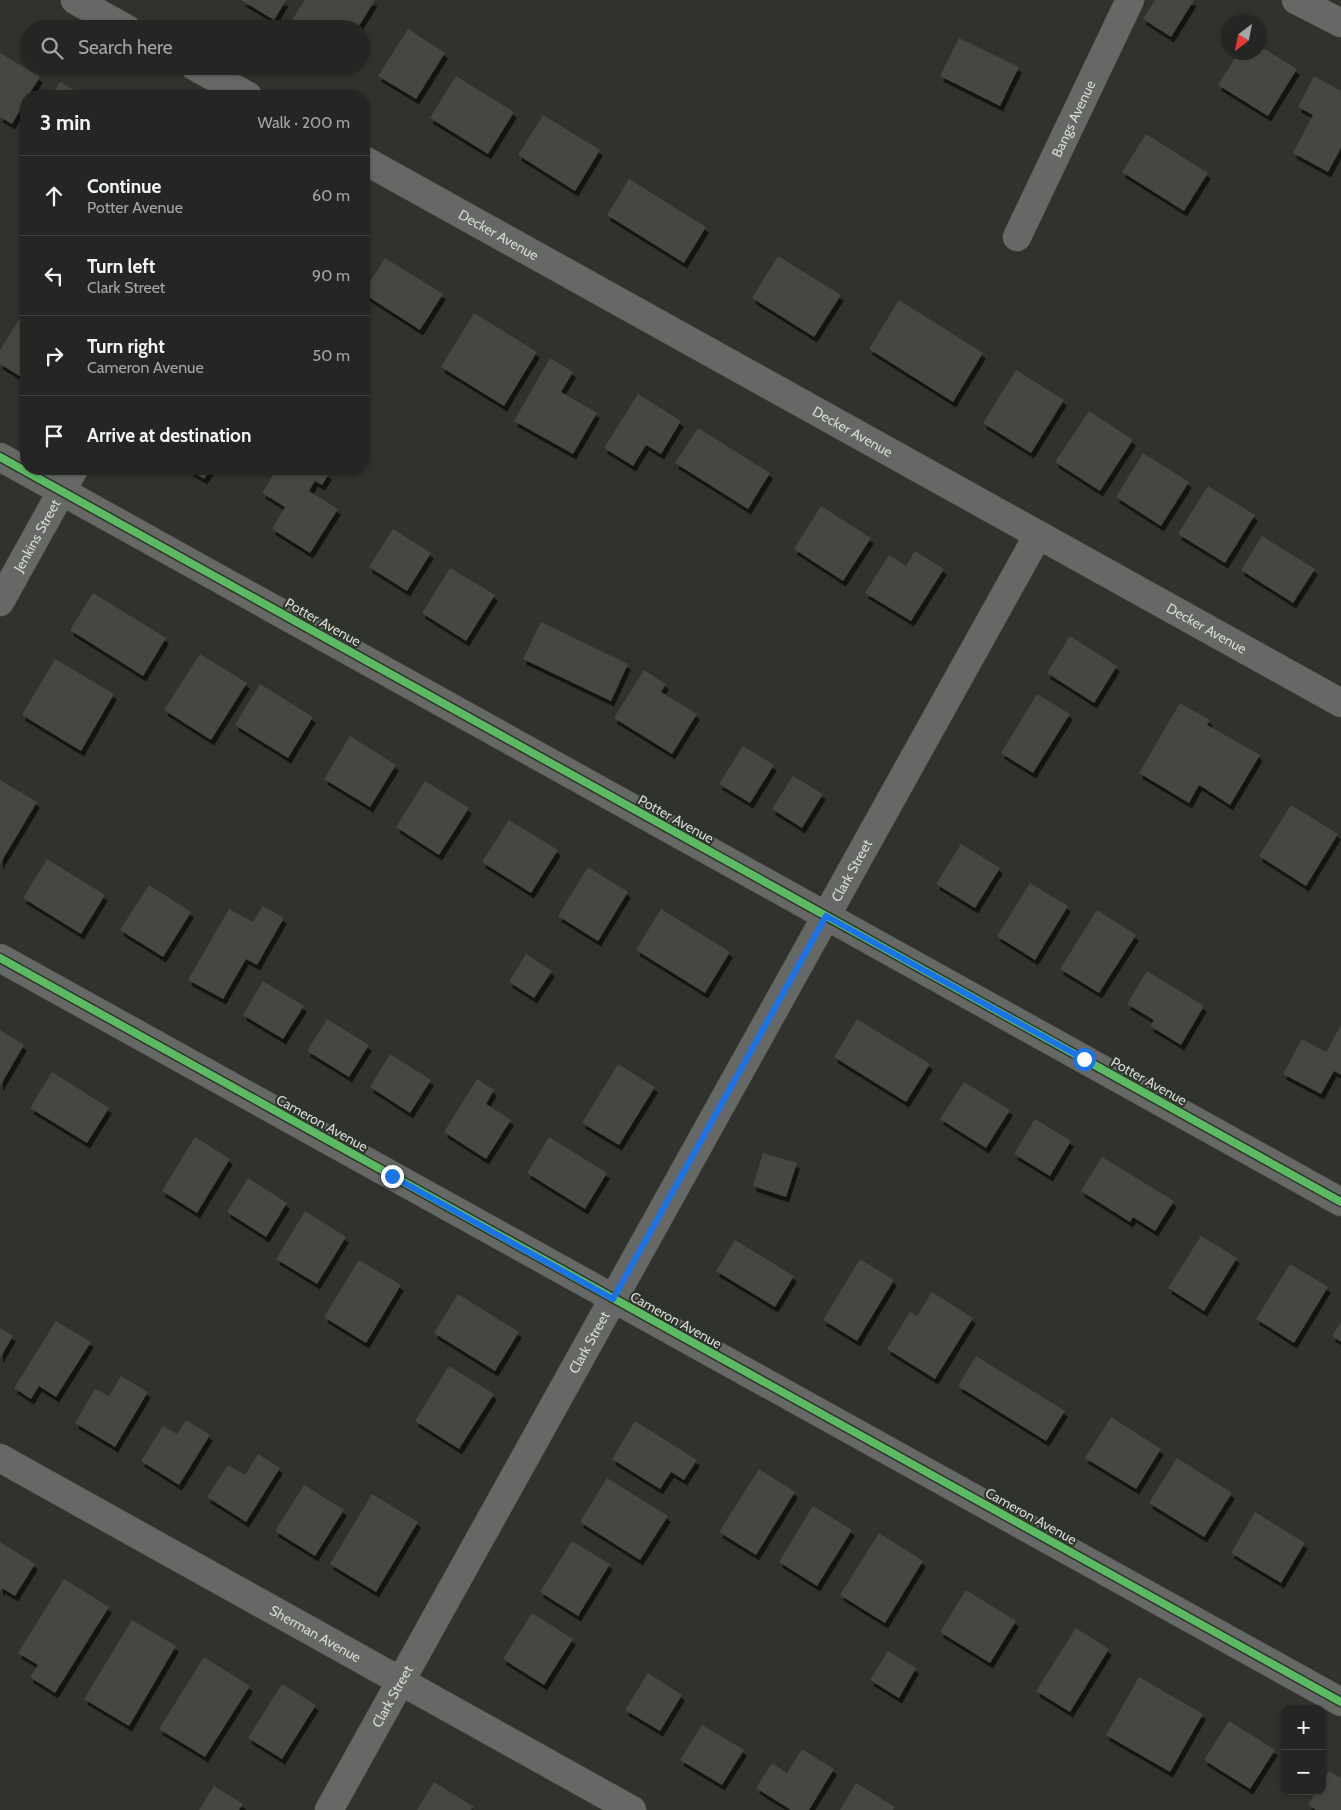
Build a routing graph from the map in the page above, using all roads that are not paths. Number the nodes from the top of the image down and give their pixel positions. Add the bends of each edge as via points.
1 (75, 0) edge
2 (1130, 0) edge
3 (1296, 0) edge
4 (110, 20) edge
5 (1341, 23) edge
6 (210, 75) edge
7 (237, 90) edge
8 (370, 163) edge
9 (1017, 237) dead end
10 (0, 457) edge
11 (20, 464) edge
12 (53, 475) edge
13 (68, 480) edge
14 (1038, 535) junction
15 (0, 602) edge
16 (1341, 703) edge
17 (826, 916) junction
18 (0, 958) edge
19 (1341, 1202) edge
20 (613, 1299) junction
21 (0, 1458) edge
22 (401, 1681) junction
23 (1341, 1702) edge
24 (329, 1810) edge
25 (632, 1810) edge

1 - 4 street
2 - 9 street, Bangs Avenue
3 - 5 street
6 - 7 street
8 - 14 street, Decker Avenue
10 - 11 street, Potter Avenue
12 - 13 street, Potter Avenue
13 - 15 street, Jenkins Street
13 - 17 street, Potter Avenue
14 - 16 street, Decker Avenue
14 - 17 street, Clark Street
17 - 19 street, Potter Avenue
17 - 20 street, Clark Street
18 - 20 street, Cameron Avenue
20 - 22 street, Clark Street
20 - 23 street, Cameron Avenue
21 - 22 street, Sherman Avenue
22 - 24 street, Clark Street
22 - 25 street, Sherman Avenue

